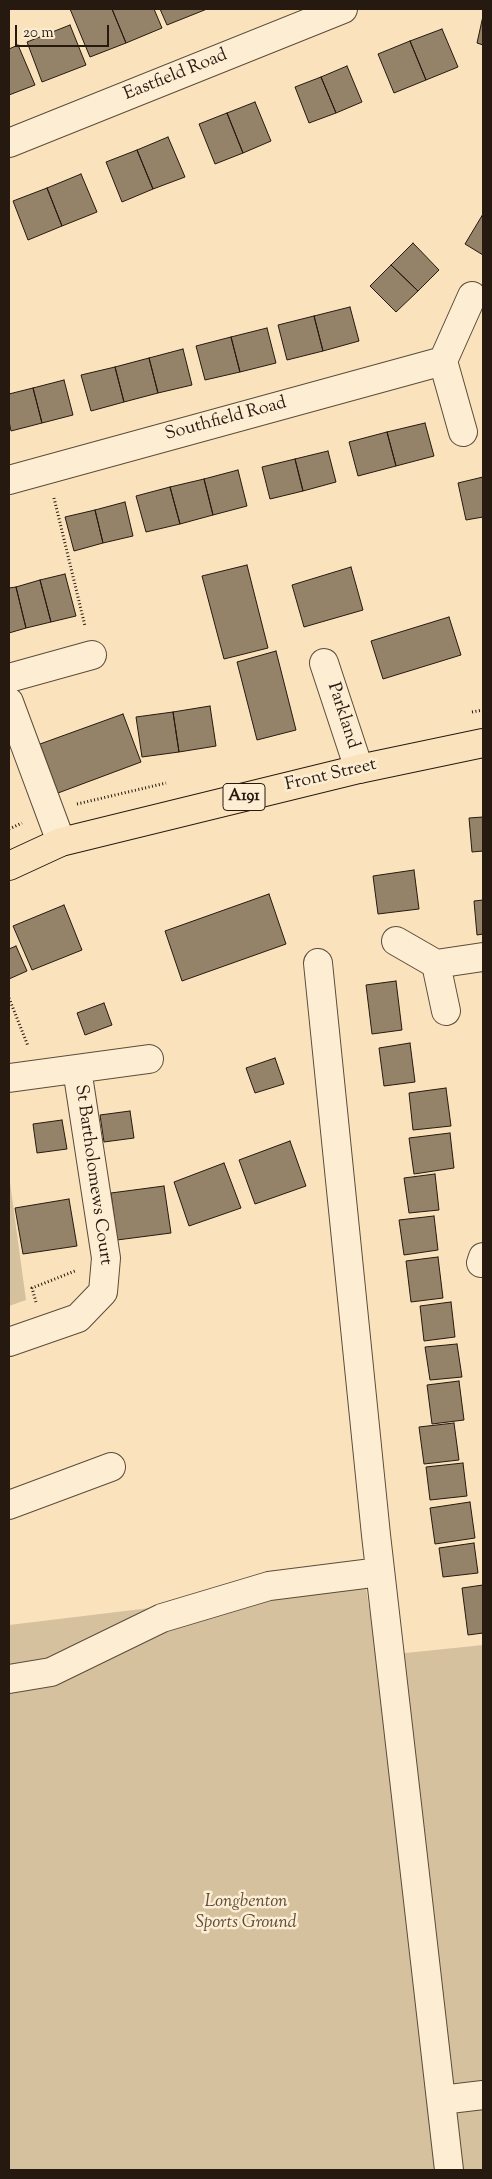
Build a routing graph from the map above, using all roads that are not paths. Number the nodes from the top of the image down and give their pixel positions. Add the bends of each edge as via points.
1 (343, 9) edge
2 (9, 143) edge
3 (472, 296) dead end
4 (443, 361) junction
5 (463, 432) dead end
6 (9, 480) edge
7 (92, 655) road end
8 (324, 663) dead end
9 (9, 678) edge
10 (9, 702) edge
11 (483, 743) edge
12 (359, 769) junction
13 (61, 842) junction
14 (9, 866) edge
15 (396, 941) dead end
16 (483, 956) edge
17 (318, 963) dead end
18 (436, 964) junction
19 (446, 1011) dead end
20 (149, 1059) dead end
21 (77, 1069) junction
22 (9, 1078) edge
23 (9, 1342) edge
24 (111, 1468) dead end
25 (9, 1505) edge
26 (380, 1572) junction
27 (9, 1679) edge
28 (483, 2095) edge
29 (441, 2100) junction
30 (449, 2170) edge

1 - 2 street, Eastfield Road
3 - 4 street
4 - 5 street
4 - 6 street, Southfield Road
7 - 9 street
8 - 12 street, Parkland
10 - 13 street
11 - 12 main road, Front Street / A191
12 - 13 main road, Front Street / A191
13 - 14 main road, Front Street / A191
15 - 18 street
16 - 18 street
17 - 26 street
18 - 19 street
20 - 21 street
21 - 22 street
21 - 23 street, St Bartholomews Court via 106,1258 103,1292 78,1318
24 - 25 street
26 - 27 street via 269,1586 162,1618 51,1672
26 - 29 street
28 - 29 street
29 - 30 street

